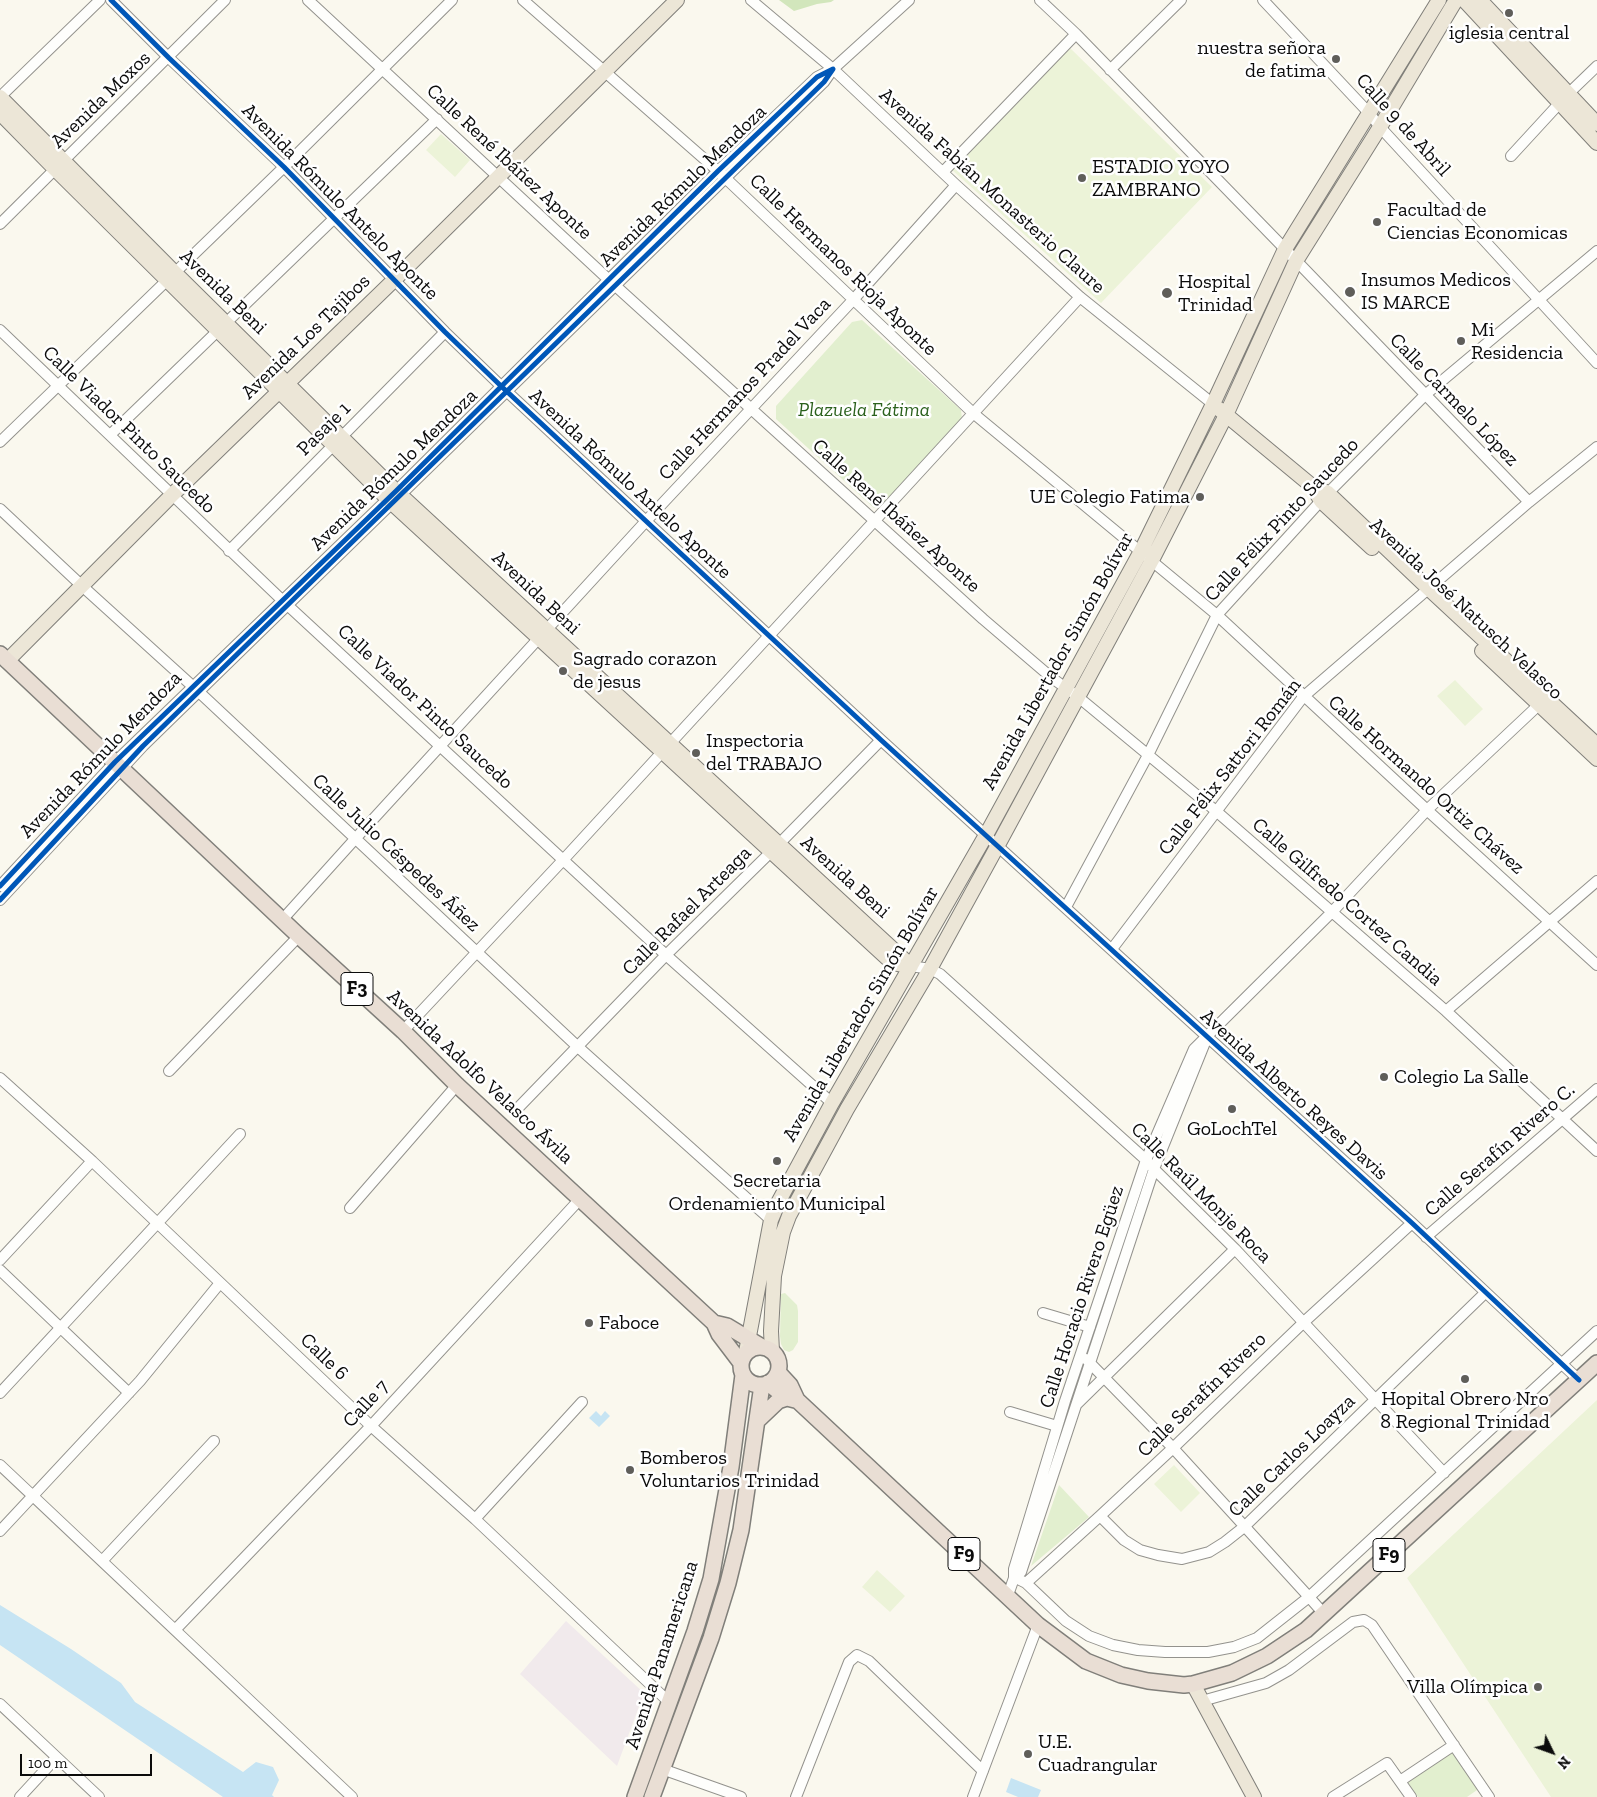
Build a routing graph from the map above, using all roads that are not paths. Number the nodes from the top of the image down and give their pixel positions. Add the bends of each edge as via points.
1 (100, 0) edge
2 (111, 0) edge
3 (225, 0) edge
4 (308, 0) edge
5 (452, 0) edge
6 (523, 0) edge
7 (677, 0) edge
8 (751, 0) edge
9 (909, 0) edge
10 (1040, 0) edge
11 (1181, 0) edge
12 (1262, 0) edge
13 (1439, 0) edge
14 (1456, 0) edge
15 (1464, 0) edge
16 (1480, 0) edge
17 (1076, 34) junction
18 (169, 58) junction
19 (1597, 66) edge
20 (382, 68) junction
21 (833, 68) junction
22 (606, 70) junction
23 (1110, 70) junction
24 (0, 97) edge
25 (1564, 98) junction
26 (0, 112) edge
27 (1369, 113) junction
28 (437, 119) junction
29 (1597, 124) edge
30 (1380, 127) junction
31 (1597, 143) edge
32 (1511, 156) dead end
33 (58, 165) junction
34 (284, 167) junction
35 (943, 172) junction
36 (722, 174) junction
37 (499, 176) junction
38 (956, 185) junction
39 (334, 219) junction
40 (0, 224) edge
41 (1285, 249) junction
42 (1597, 251) edge
43 (1296, 261) junction
44 (170, 276) junction
45 (394, 280) junction
46 (612, 283) junction
47 (1080, 297) junction
48 (1539, 299) junction
49 (853, 300) junction
50 (223, 327) junction
51 (0, 330) edge
52 (445, 332) junction
53 (1597, 363) edge
54 (56, 386) junction
55 (283, 388) junction
56 (504, 388) junction
57 (1425, 395) junction
58 (1213, 404) junction
59 (750, 408) junction
60 (973, 413) junction
61 (1226, 415) junction
62 (110, 436) junction
63 (337, 440) junction
64 (0, 442) edge
65 (1597, 447) edge
66 (173, 494) junction
67 (394, 497) junction
68 (1325, 497) junction
69 (1529, 502) junction
70 (0, 508) edge
71 (647, 520) junction
72 (875, 520) junction
73 (229, 550) junction
74 (1147, 556) junction
75 (81, 585) junction
76 (1425, 592) junction
77 (285, 603) junction
78 (1217, 615) junction
79 (770, 634) junction
80 (543, 635) junction
81 (4, 657) edge
82 (196, 689) junction
83 (1072, 692) junction
84 (1303, 697) junction
85 (1543, 701) junction
86 (881, 740) junction
87 (441, 745) junction
88 (1597, 745) edge
89 (665, 748) junction
90 (1148, 755) junction
91 (1597, 758) edge
92 (118, 765) junction
93 (1427, 810) junction
94 (1216, 811) junction
95 (986, 835) junction
96 (355, 839) junction
97 (998, 846) junction
98 (775, 848) junction
99 (564, 859) junction
100 (1597, 881) edge
101 (3, 884) edge
102 (0, 900) edge
103 (1066, 907) junction
104 (1332, 912) junction
105 (282, 920) junction
106 (1550, 920) junction
107 (299, 936) junction
108 (1112, 949) junction
109 (477, 953) junction
110 (666, 955) junction
111 (1597, 965) edge
112 (911, 966) junction
113 (930, 969) junction
114 (1446, 1012) junction
115 (403, 1031) junction
116 (1208, 1036) junction
117 (578, 1046) junction
118 (169, 1071) dead end
119 (0, 1078) edge
120 (457, 1085) junction
121 (1597, 1090) edge
122 (832, 1103) junction
123 (518, 1108) dead end
124 (1561, 1119) junction
125 (240, 1134) dead end
126 (1597, 1152) edge
127 (1146, 1160) junction
128 (92, 1161) junction
129 (1154, 1170) junction
130 (580, 1199) junction
131 (350, 1208) dead end
132 (771, 1220) junction
133 (1412, 1223) junction
134 (158, 1224) junction
135 (1426, 1237) junction
136 (1236, 1249) junction
137 (0, 1260) edge
138 (0, 1270) edge
139 (220, 1283) junction
140 (1485, 1293) junction
141 (1043, 1313) dead end
142 (1304, 1322) junction
143 (714, 1323) junction
144 (1090, 1327) junction
145 (61, 1328) junction
146 (1597, 1331) edge
147 (767, 1349) junction
148 (1081, 1352) junction
149 (745, 1357) junction
150 (1089, 1362) junction
151 (1561, 1363) junction
152 (1597, 1363) edge
153 (778, 1372) junction
154 (1104, 1377) junction
155 (1579, 1380) junction
156 (765, 1384) junction
157 (0, 1393) edge
158 (129, 1393) junction
159 (797, 1400) junction
160 (1376, 1400) junction
161 (1065, 1401) junction
162 (582, 1402) dead end
163 (1075, 1407) junction
164 (1010, 1412) dead end
165 (758, 1420) junction
166 (371, 1426) junction
167 (1057, 1426) junction
168 (214, 1441) dead end
169 (1173, 1448) junction
170 (0, 1465) edge
171 (1444, 1473) junction
172 (34, 1496) junction
173 (1100, 1516) junction
174 (474, 1519) junction
175 (1244, 1527) junction
176 (0, 1531) edge
177 (102, 1561) junction
178 (1014, 1578) junction
179 (1026, 1583) junction
180 (1008, 1596) junction
181 (1309, 1597) junction
182 (1324, 1614) junction
183 (1038, 1625) junction
184 (175, 1630) junction
185 (1188, 1685) junction
186 (1202, 1701) junction
187 (669, 1702) junction
188 (0, 1704) edge
189 (1454, 1745) junction
190 (56, 1758) junction
191 (662, 1769) junction
192 (983, 1771) junction
193 (1400, 1781) junction
194 (20, 1797) edge
195 (99, 1797) edge
196 (352, 1797) edge
197 (635, 1797) edge
198 (652, 1797) edge
199 (741, 1797) edge
200 (796, 1797) edge
201 (973, 1797) edge
202 (1244, 1797) edge
203 (1254, 1797) edge
204 (1333, 1797) edge
205 (1411, 1797) edge
206 (1489, 1797) edge

1 - 24 street
2 - 18 street, Avenida Rómulo Antelo Aponte
3 - 18 street, Avenida Moxos
4 - 20 street, Calle René Ibáñez Aponte
5 - 20 street
6 - 22 street, Calle Hermanos Rioja Aponte
7 - 22 main road, Avenida Los Tajibos
8 - 21 street, Avenida Fabián Monasterio Claure
9 - 21 street, Avenida Rómulo Mendoza
10 - 17 street, Calle Carmelo López
11 - 23 street
12 - 27 street, Calle 9 de Abril
13 - 27 main road, Avenida Libertador Simón Bolívar
14 - 30 main road, Avenida Libertador Simón Bolívar
15 - 25 main road
16 - 25 main road
17 - 23 street, Calle Carmelo López
17 - 35 street
18 - 33 street, Avenida Moxos
18 - 34 street, Avenida Rómulo Antelo Aponte
19 - 25 street
20 - 28 street, Calle René Ibáñez Aponte
20 - 34 street
21 - 35 street, Avenida Fabián Monasterio Claure
21 - 36 street, Avenida Rómulo Mendoza via 824,82
22 - 36 street, Calle Hermanos Rioja Aponte
22 - 37 main road, Avenida Los Tajibos
23 - 41 street, Calle Carmelo López
24 - 33 main road, Avenida Beni
25 - 29 main road
25 - 31 main road
25 - 32 street
26 - 33 main road, Avenida Beni
27 - 30 street, Calle 9 de Abril
27 - 41 main road, Avenida Libertador Simón Bolívar
28 - 37 street, Calle René Ibáñez Aponte
28 - 39 street
30 - 43 main road, Avenida Libertador Simón Bolívar
30 - 48 street, Calle 9 de Abril
33 - 40 street, Avenida Moxos
33 - 44 main road, Avenida Beni
34 - 39 street, Avenida Rómulo Antelo Aponte
34 - 44 street
35 - 38 street, Avenida Fabián Monasterio Claure
36 - 46 street, Avenida Rómulo Mendoza
36 - 49 street, Calle Hermanos Rioja Aponte
37 - 45 main road, Avenida Los Tajibos
37 - 46 street, Calle René Ibáñez Aponte
38 - 47 street, Avenida Fabián Monasterio Claure
38 - 49 street, Calle Hermanos Pradel Vaca
39 - 45 street, Avenida Rómulo Antelo Aponte
39 - 50 street
41 - 43 street, Calle Carmelo López
41 - 58 main road, Avenida Libertador Simón Bolívar
42 - 48 street, Calle Félix Pinto Saucedo
43 - 57 street, Calle Carmelo López
43 - 61 main road, Avenida Libertador Simón Bolívar
44 - 50 main road, Avenida Beni
44 - 54 street
45 - 52 street, Avenida Rómulo Antelo Aponte
45 - 55 main road, Avenida Los Tajibos
46 - 56 street, Avenida Rómulo Mendoza
46 - 59 street, Calle René Ibáñez Aponte
47 - 58 street, Avenida Fabián Monasterio Claure
47 - 60 street
48 - 53 street, Calle 9 de Abril
48 - 57 street, Calle Félix Pinto Saucedo
49 - 59 street, Calle Hermanos Pradel Vaca
49 - 60 street, Calle Hermanos Rioja Aponte
50 - 55 main road, Avenida Beni
50 - 62 street
51 - 54 street, Calle Viador Pinto Saucedo
52 - 56 street, Avenida Rómulo Antelo Aponte
52 - 63 street, Pasaje 1
54 - 62 street, Calle Viador Pinto Saucedo
54 - 64 street
55 - 63 main road, Avenida Beni
55 - 66 main road, Avenida Los Tajibos
56 - 67 street, Avenida Rómulo Mendoza
56 - 71 street, Avenida Rómulo Antelo Aponte
57 - 68 street, Calle Félix Pinto Saucedo
57 - 69 street, Calle Carmelo López
58 - 61 main road, Avenida José Natusch Velasco
58 - 74 main road, Avenida Libertador Simón Bolívar
59 - 71 street, Calle Hermanos Pradel Vaca
59 - 72 street, Calle René Ibáñez Aponte
60 - 72 street
60 - 74 street, Calle Hermanos Rioja Aponte
61 - 68 main road, Avenida José Natusch Velasco
61 - 74 main road, Avenida Libertador Simón Bolívar
62 - 66 street, Calle Viador Pinto Saucedo
63 - 67 main road, Avenida Beni
63 - 73 street, Pasaje 1
65 - 69 street, Calle Félix Sattori Román
66 - 73 street, Calle Viador Pinto Saucedo
66 - 75 main road, Avenida Los Tajibos
67 - 77 street, Avenida Rómulo Mendoza
67 - 80 main road, Avenida Beni
68 - 76 main road, Avenida José Natusch Velasco
68 - 78 street, Calle Félix Pinto Saucedo
69 - 76 street, Calle Félix Sattori Román
70 - 75 street, Calle Julio Céspedes Áñez
71 - 79 street, Avenida Rómulo Antelo Aponte
71 - 80 street, Calle Hermanos Pradel Vaca
72 - 79 street
72 - 83 street, Calle René Ibáñez Aponte via 983,619
73 - 77 street, Calle Viador Pinto Saucedo
74 - 78 street, Calle Hormando Ortiz Chávez
74 - 83 main road, Avenida Libertador Simón Bolívar
75 - 81 main road, Avenida Los Tajibos
75 - 82 street, Calle Julio Céspedes Áñez
76 - 84 street, Calle Félix Sattori Román
76 - 85 main road, Avenida José Natusch Velasco
77 - 82 street, Avenida Rómulo Mendoza
77 - 87 street, Calle Viador Pinto Saucedo
78 - 84 street, Calle Hormando Ortiz Chávez
78 - 90 street, Calle Félix Pinto Saucedo
79 - 86 street, Avenida Rómulo Antelo Aponte
79 - 89 street
80 - 87 street, Calle Hermanos Pradel Vaca
80 - 89 main road, Avenida Beni
81 - 92 highway, Avenida Adolfo Velasco Ávila / F3
82 - 92 street, Avenida Rómulo Mendoza
82 - 96 street, Calle Julio Céspedes Áñez
83 - 90 street, Calle Gilfredo Cortez Candia
83 - 95 main road, Avenida Libertador Simón Bolívar
83 - 97 main road, Avenida Libertador Simón Bolívar
84 - 93 street, Calle Hormando Ortiz Chávez
84 - 94 street, Calle Félix Sattori Román
85 - 88 main road, Avenida José Natusch Velasco
85 - 91 main road, Avenida José Natusch Velasco
85 - 93 street, Calle Horacio Rivero Egüez
86 - 95 street, Avenida Rómulo Antelo Aponte
86 - 98 street, Calle Rafael Arteaga
87 - 96 street, Calle Hermanos Pradel Vaca
87 - 99 street, Calle Viador Pinto Saucedo
89 - 98 main road, Avenida Beni
89 - 99 street
90 - 94 street, Calle Gilfredo Cortez Candia
90 - 103 street, Calle Félix Pinto Saucedo
92 - 101 street, Avenida Rómulo Mendoza
92 - 105 highway, Avenida Adolfo Velasco Ávila / F3
93 - 104 street, Calle Horacio Rivero Egüez
93 - 106 street, Calle Hormando Ortiz Chávez
94 - 104 street, Calle Gilfredo Cortez Candia
94 - 108 street, Calle Félix Sattori Román
95 - 97 street, Avenida Alberto Reyes Davis
95 - 112 main road, Avenida Libertador Simón Bolívar
96 - 105 street, Calle Hermanos Pradel Vaca
96 - 109 street, Calle Julio Céspedes Áñez
97 - 103 street, Avenida Alberto Reyes Davis
97 - 113 main road, Avenida Libertador Simón Bolívar
98 - 110 street, Calle Rafael Arteaga
98 - 112 main road, Avenida Beni via 887,958
99 - 109 street
99 - 110 street, Calle Viador Pinto Saucedo
100 - 106 street
101 - 102 street, Avenida Rómulo Mendoza
103 - 108 street, Avenida Alberto Reyes Davis
104 - 114 street, Calle Gilfredo Cortez Candia
104 - 116 street, Calle Horacio Rivero Egüez
105 - 107 highway, Avenida Adolfo Velasco Ávila / F3
106 - 111 street, Calle Hormando Ortiz Chávez
106 - 114 street
107 - 115 highway, Avenida Adolfo Velasco Ávila / F3
107 - 118 street
108 - 116 street, Avenida Alberto Reyes Davis
109 - 115 street
109 - 117 street, Calle Julio Céspedes Áñez
110 - 117 street, Calle Rafael Arteaga
110 - 122 street, Calle Viador Pinto Saucedo
112 - 113 street, Calle Raúl Monje Roca
112 - 122 main road, Avenida Libertador Simón Bolívar
113 - 127 street, Calle Raúl Monje Roca
113 - 147 main road, Avenida Libertador Simón Bolívar via 847,1109 789,1216 774,1276
114 - 124 street, Calle Gilfredo Cortez Candia
115 - 120 highway, Avenida Adolfo Velasco Ávila / F3
116 - 127 street, Calle Horacio Rivero Egüez via 1194,1049
116 - 129 street, Calle Horacio Rivero Egüez
116 - 133 street, Avenida Alberto Reyes Davis
117 - 123 street, Calle Rafael Arteaga
117 - 132 street, Calle Julio Céspedes Áñez
119 - 128 street, Calle 6
120 - 130 highway, Avenida Adolfo Velasco Ávila / F3
120 - 131 street
121 - 124 street, Calle Serafín Rivero C.
122 - 132 main road, Avenida Libertador Simón Bolívar
124 - 126 street, Calle Gilfredo Cortez Candia
124 - 135 street, Calle Serafín Rivero C.
125 - 134 street
127 - 129 street, Calle Raúl Monje Roca
127 - 144 street, Calle Horacio Rivero Egüez
128 - 134 street, Calle 6
128 - 137 street
129 - 136 street, Calle Raúl Monje Roca
129 - 150 street, Calle Horacio Rivero Egüez
130 - 143 highway, Avenida Adolfo Velasco Ávila / F3
130 - 166 street, Calle 7
132 - 149 main road, Avenida Libertador Simón Bolívar
133 - 135 street, Avenida Alberto Reyes Davis
133 - 142 street, Calle Serafín Rivero
134 - 139 street, Calle 6
134 - 145 street
135 - 140 street, Avenida Alberto Reyes Davis
136 - 142 street, Calle Raúl Monje Roca
136 - 154 street
138 - 145 street
139 - 158 street
139 - 166 street, Calle 6
140 - 151 street, Avenida Alberto Reyes Davis
140 - 160 street, Calle Carlos Loayza
141 - 144 street
142 - 160 street, Calle Raúl Monje Roca
142 - 169 street, Calle Serafín Rivero
143 - 149 highway, Avenida Adolfo Velasco Ávila / F3 via 719,1334
143 - 149 highway, Avenida Adolfo Velasco Ávila / F3 via 727,1326
144 - 148 street, Calle Horacio Rivero Egüez
145 - 157 street
145 - 158 street
146 - 151 street
147 - 149 highway via 756,1347
147 - 153 highway, F9 via 779,1362
148 - 150 street
148 - 161 street, Calle Horacio Rivero Egüez
149 - 156 highway, F9 via 751,1383
149 - 187 highway, Avenida Panamericana via 731,1467 711,1579
150 - 154 street
150 - 163 street, Calle Horacio Rivero Egüez
151 - 155 street, Avenida Alberto Reyes Davis
151 - 171 street
152 - 155 highway, F9
153 - 156 highway
153 - 159 highway, F9 via 790,1385
154 - 163 street
154 - 169 street
155 - 182 highway, F9
156 - 159 highway, F9
156 - 165 highway, Avenida Panamericana
158 - 172 street
159 - 165 highway via 778,1401
159 - 180 highway, F9
160 - 171 street, Calle Raúl Monje Roca
160 - 175 street, Calle Carlos Loayza
161 - 163 street
161 - 167 street, Calle Horacio Rivero Egüez
162 - 174 street
163 - 178 street, Calle Horacio Rivero Egüez via 1021,1572
164 - 167 street
165 - 191 highway, Avenida Panamericana via 741,1530 728,1583
166 - 174 street, Calle 6
166 - 184 street, Calle 7
167 - 178 street, Calle Horacio Rivero Egüez via 1014,1568
168 - 177 street
169 - 173 street, Calle Serafín Rivero
169 - 175 street
170 - 172 street
171 - 181 street
172 - 176 street
172 - 177 street
173 - 175 street, Calle Carlos Loayza via 1124,1540 1140,1550 1182,1559 1209,1552
173 - 179 street, Calle Serafín Rivero
174 - 187 street, Calle 6
175 - 181 street
177 - 184 street
178 - 179 street
178 - 180 street, Calle Horacio Rivero Egüez
179 - 181 street via 1066,1620 1089,1636 1114,1645 1165,1652 1208,1652 1234,1647 1257,1638
180 - 183 highway, F9
181 - 182 street
182 - 185 highway, F9 via 1267,1656 1232,1673
183 - 185 highway, F9 via 1086,1661 1148,1682
183 - 192 street
184 - 196 street
185 - 186 main road
185 - 202 main road
186 - 189 street via 1266,1683 1289,1670 1353,1622 1364,1620 1372,1624
186 - 203 main road
187 - 197 highway, Avenida Panamericana
188 - 190 street
189 - 193 street
189 - 206 street
190 - 194 street
190 - 195 street
191 - 198 highway, Avenida Panamericana
191 - 199 street
192 - 200 street via 869,1661 857,1655 849,1662
192 - 201 street
193 - 204 street via 1387,1763
193 - 205 street

